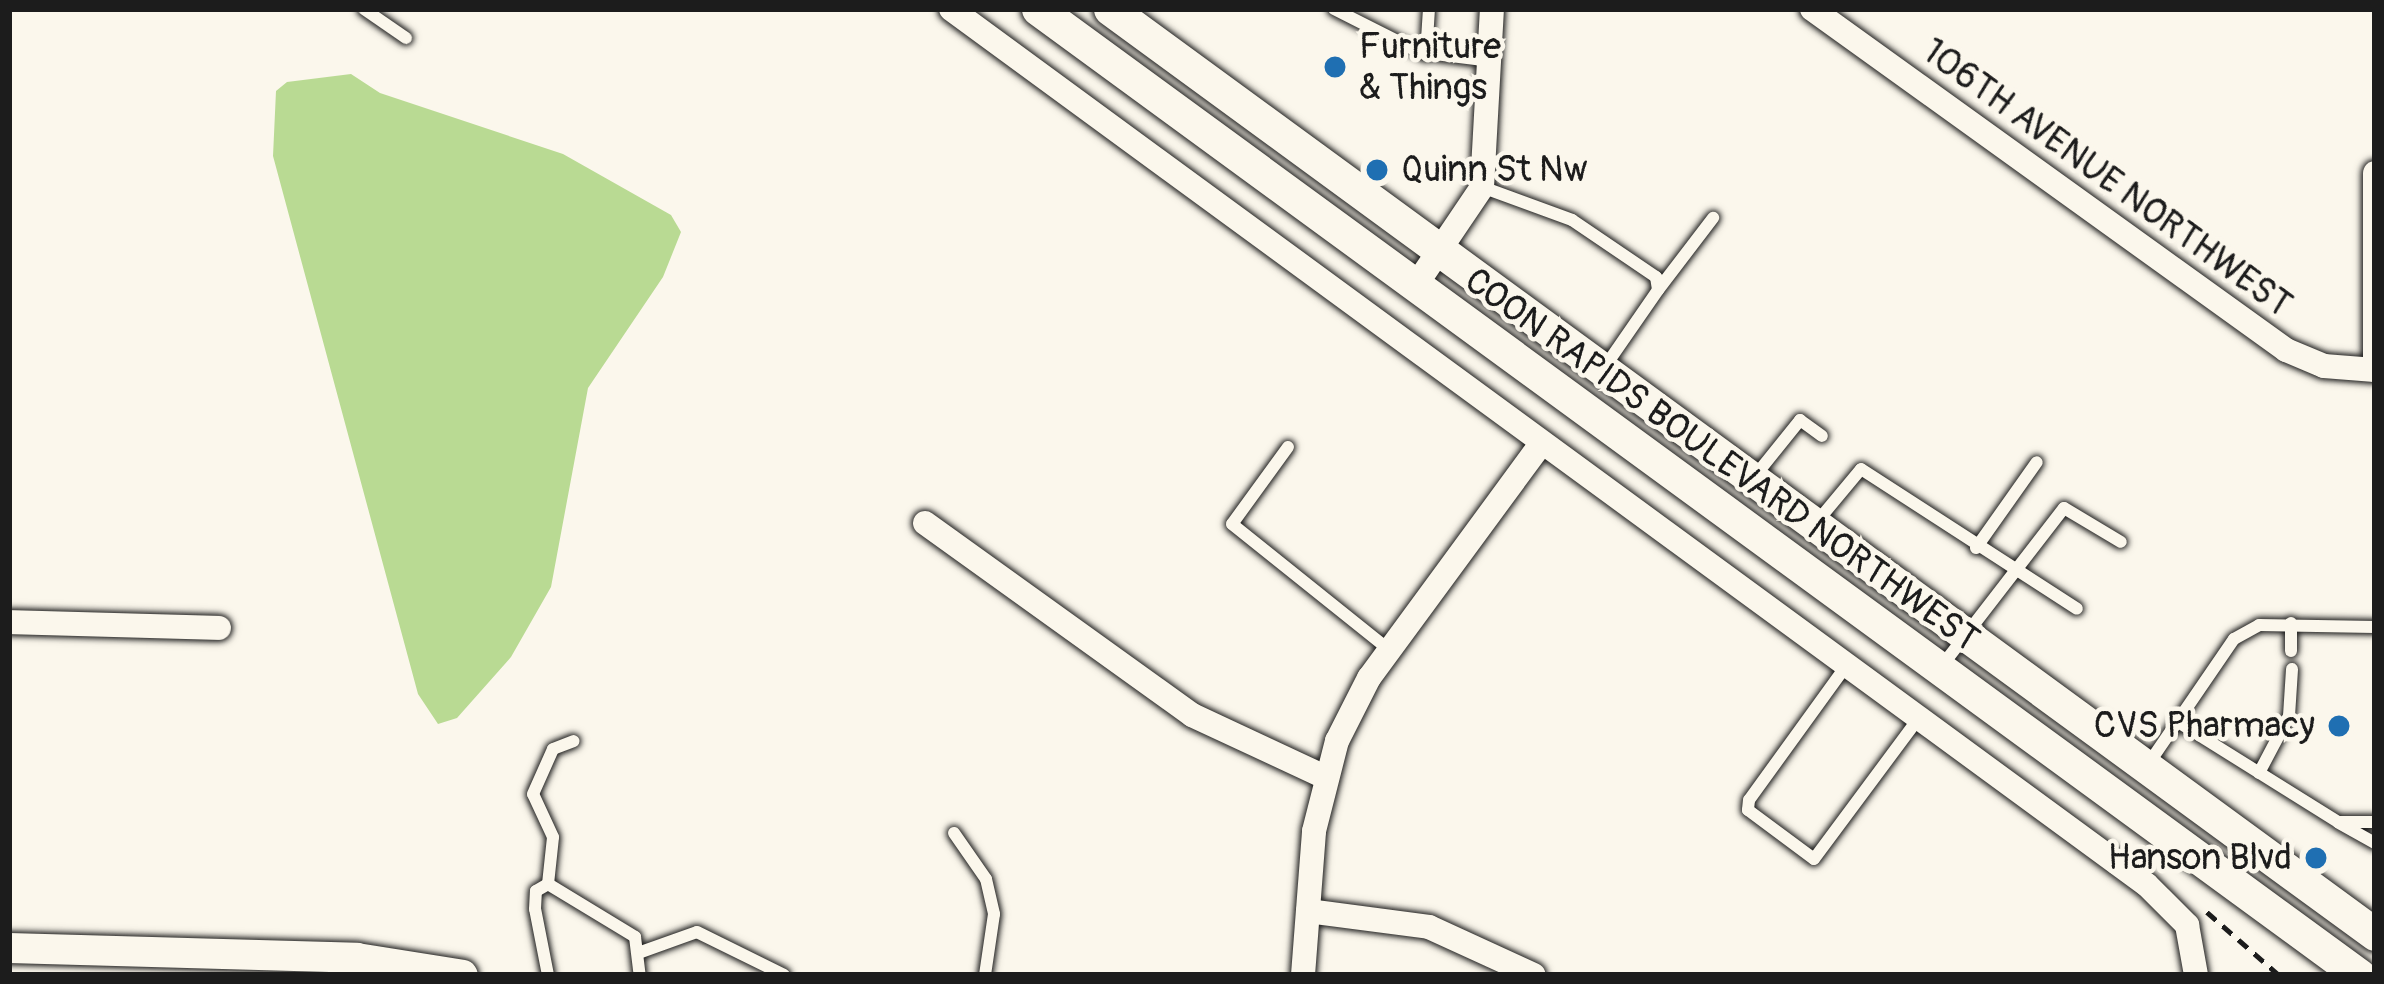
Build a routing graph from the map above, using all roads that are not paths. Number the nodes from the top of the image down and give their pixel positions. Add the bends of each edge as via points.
1 (364, 9) edge
2 (951, 9) edge
3 (1038, 9) edge
4 (1110, 9) edge
5 (1334, 9) edge
6 (1429, 9) edge
7 (1492, 9) edge
8 (1812, 9) edge
9 (406, 38) dead end
10 (1426, 55) junction
11 (1491, 62) junction
12 (2375, 173) edge
13 (1482, 187) junction
14 (1713, 218) dead end
15 (1442, 249) junction
16 (1416, 285) junction
17 (1658, 290) junction
18 (1606, 365) junction
19 (2375, 370) edge
20 (1822, 436) dead end
21 (1540, 444) junction
22 (1288, 446) dead end
23 (2037, 462) dead end
24 (1754, 477) junction
25 (925, 523) dead end
26 (1815, 524) junction
27 (2121, 542) dead end
28 (1976, 548) junction
29 (2014, 572) junction
30 (2077, 609) dead end
31 (9, 622) edge
32 (2291, 623) junction
33 (2375, 627) edge
34 (219, 628) dead end
35 (1965, 634) junction
36 (1389, 650) junction
37 (2291, 651) dead end
38 (1846, 666) junction
39 (1940, 668) junction
40 (2292, 669) dead end
41 (1918, 719) junction
42 (2178, 722) junction
43 (574, 741) dead end
44 (2146, 766) junction
45 (2260, 773) junction
46 (1325, 777) junction
47 (2338, 822) junction
48 (2375, 822) edge
49 (954, 833) dead end
50 (2375, 843) edge
51 (548, 884) junction
52 (1308, 910) junction
53 (2361, 918) edge
54 (2375, 934) edge
55 (9, 948) edge
56 (641, 952) junction
57 (231, 964) edge
58 (2338, 969) edge
59 (463, 975) edge
60 (548, 975) edge
61 (640, 975) edge
62 (784, 975) edge
63 (985, 975) edge
64 (1303, 975) edge
65 (1534, 975) edge
66 (2196, 975) edge

1 - 9 lane
2 - 21 street
3 - 16 main road, COON RAPIDS BOULEVARD NORTHWEST
4 - 15 main road, COON RAPIDS BOULEVARD NORTHWEST
5 - 10 lane
6 - 10 lane
7 - 11 street
8 - 19 street, 106TH AVENUE NORTHWEST via 2286,350 2324,366
10 - 11 lane
11 - 13 street
12 - 19 street
13 - 15 street
13 - 17 lane via 1572,220 1656,277
14 - 17 lane
15 - 16 street
15 - 18 main road, COON RAPIDS BOULEVARD NORTHWEST
16 - 39 main road, COON RAPIDS BOULEVARD NORTHWEST
17 - 18 lane
18 - 24 main road, COON RAPIDS BOULEVARD NORTHWEST
20 - 24 lane via 1800,420
21 - 36 street
21 - 38 street
22 - 36 lane via 1232,524
23 - 28 lane
24 - 26 main road, COON RAPIDS BOULEVARD NORTHWEST
25 - 46 street via 1192,716
26 - 28 lane via 1861,469
26 - 35 main road, COON RAPIDS BOULEVARD NORTHWEST
27 - 29 lane via 2064,508
28 - 29 lane
29 - 30 lane
29 - 35 lane
31 - 34 street
32 - 33 lane
32 - 37 lane
32 - 42 lane via 2259,625 2234,639
35 - 39 lane
35 - 44 main road, COON RAPIDS BOULEVARD NORTHWEST
36 - 46 street via 1353,707
38 - 41 street
38 - 41 lane via 1749,800 1748,810 1814,859
39 - 58 main road, COON RAPIDS BOULEVARD NORTHWEST
40 - 45 lane via 2289,716
41 - 66 street via 2167,901 2187,925
42 - 44 lane
42 - 45 lane
43 - 51 lane via 553,749 533,794 554,837
44 - 53 main road, COON RAPIDS BOULEVARD NORTHWEST
45 - 47 lane
46 - 52 street
47 - 48 lane
47 - 50 lane
49 - 63 lane via 986,879 994,914
51 - 56 lane via 614,920
51 - 60 lane via 536,891 535,909
52 - 64 street
52 - 65 street via 1442,931
53 - 54 main road, COON RAPIDS BOULEVARD NORTHWEST
55 - 57 street
56 - 61 lane
56 - 62 lane via 697,932
57 - 59 street via 357,958

